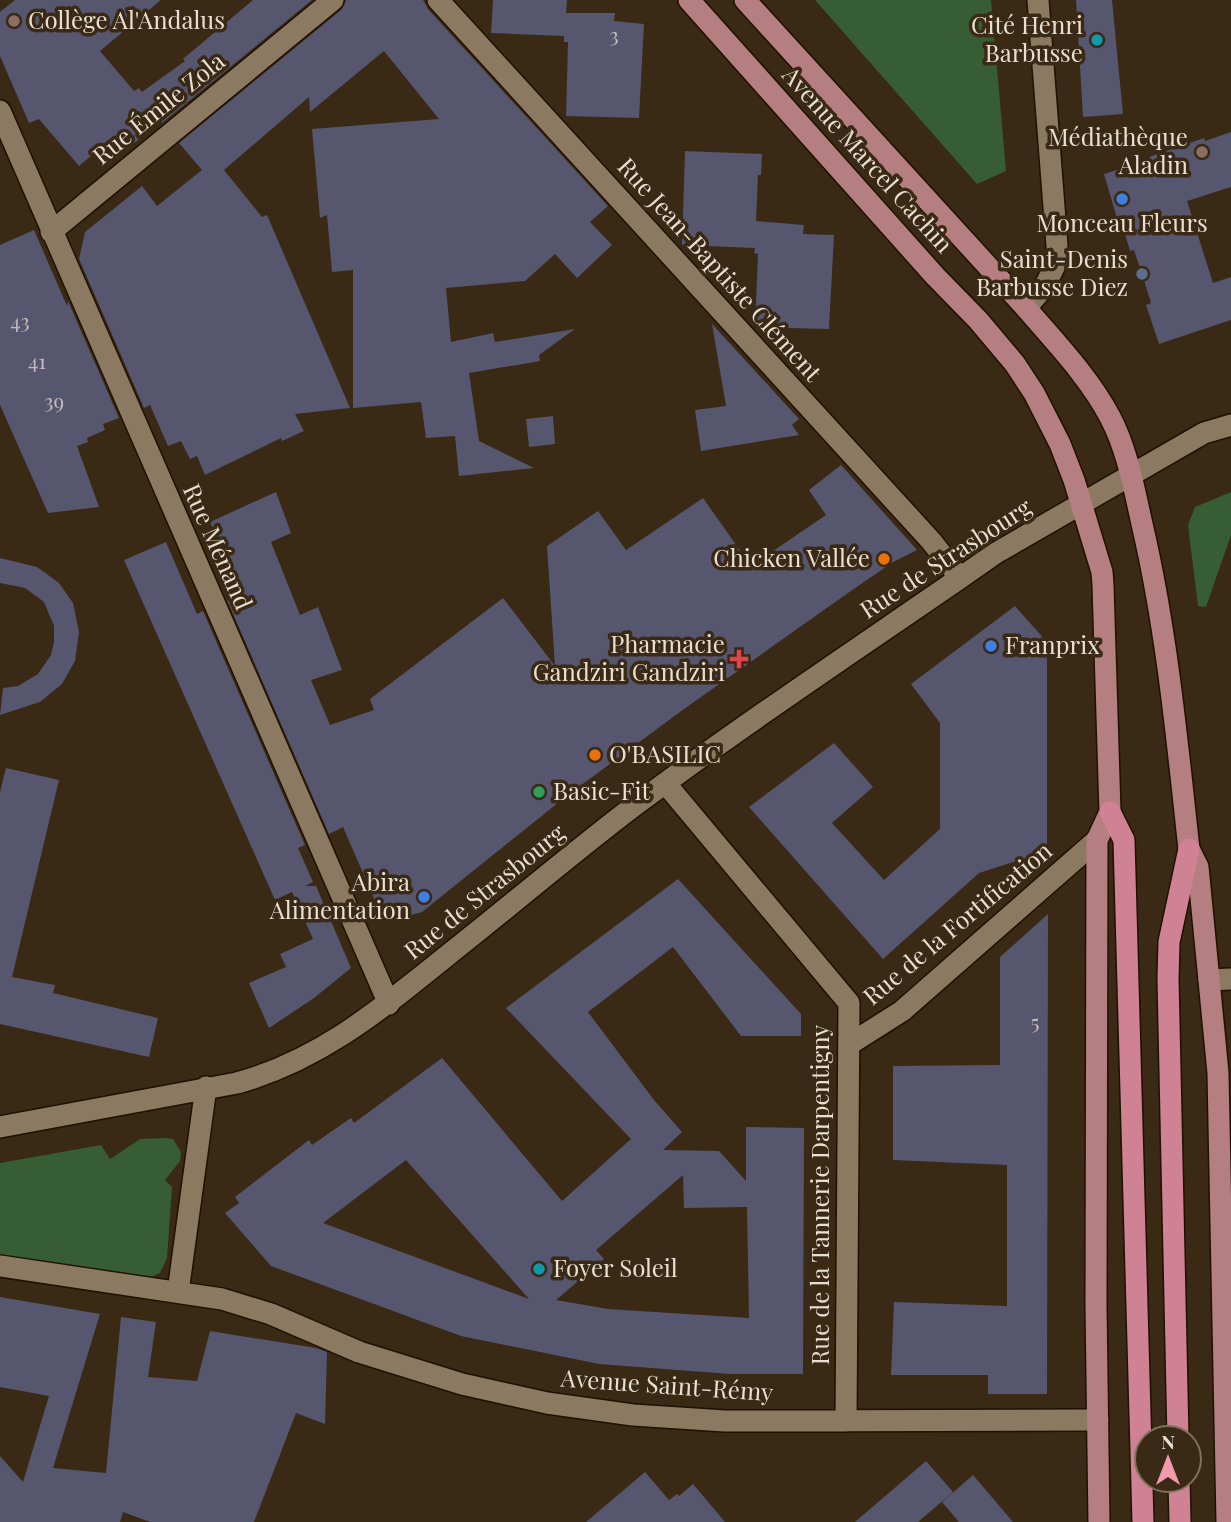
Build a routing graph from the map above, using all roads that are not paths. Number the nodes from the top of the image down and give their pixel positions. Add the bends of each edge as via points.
1 (333, 0) edge
2 (438, 0) edge
3 (689, 0) edge
4 (745, 0) edge
5 (1038, 0) edge
6 (0, 111) edge
7 (51, 232) junction
8 (1026, 308) junction
9 (1231, 425) edge
10 (1131, 475) junction
11 (1082, 504) junction
12 (960, 578) junction
13 (666, 784) junction
14 (1110, 812) junction
15 (1097, 840) junction
16 (1189, 849) junction
17 (1231, 979) edge
18 (1209, 980) junction
19 (388, 1004) junction
20 (850, 1044) junction
21 (206, 1087) junction
22 (0, 1127) edge
23 (0, 1266) edge
24 (178, 1292) junction
25 (1098, 1420) junction
26 (846, 1421) junction
27 (1178, 1424) edge
28 (1179, 1494) edge
29 (1099, 1522) edge
30 (1143, 1522) edge
31 (1180, 1522) edge
32 (1227, 1522) edge

1 - 7 street, Rue Émile Zola
2 - 12 street, Rue Jean-Baptiste Clément
3 - 11 main road, Avenue Marcel Cachin via 1015,364 1060,444
4 - 8 main road, Avenue Marcel Cachin
5 - 8 street via 1058,259 1045,286
6 - 7 street, Rue Ménand
7 - 19 street, Rue Ménand
8 - 10 main road, Avenue Marcel Cachin via 1070,359 1111,418
9 - 10 street, Rue de Strasbourg via 1204,433
10 - 11 street, Rue de Strasbourg
10 - 16 main road, Avenue Marcel Cachin via 1168,665
11 - 12 street, Rue de Strasbourg
11 - 14 main road, Avenue Marcel Cachin via 1104,585
12 - 13 street, Rue de Strasbourg
13 - 19 street, Rue de Strasbourg
13 - 20 street, Rue de la Tannerie Darpentigny via 849,1003
14 - 15 main road
14 - 30 highway via 1124,840
15 - 20 street, Rue de la Fortification via 902,1012
15 - 25 main road
16 - 18 main road, Avenue Marcel Cachin via 1198,867
16 - 27 highway via 1169,942 1168,979
17 - 18 street
18 - 32 main road, Avenue Marcel Cachin via 1218,1073
19 - 21 street, Rue de Strasbourg via 315,1053 254,1078
20 - 26 street, Rue de la Tannerie Darpentigny
21 - 22 street, Rue de Strasbourg
21 - 24 street
23 - 24 street, Avenue Saint-Rémy
24 - 26 street, Avenue Saint-Rémy via 271,1314 359,1352 462,1384 547,1403 725,1421
25 - 26 street, Avenue Saint-Rémy
25 - 29 main road
28 - 31 highway

